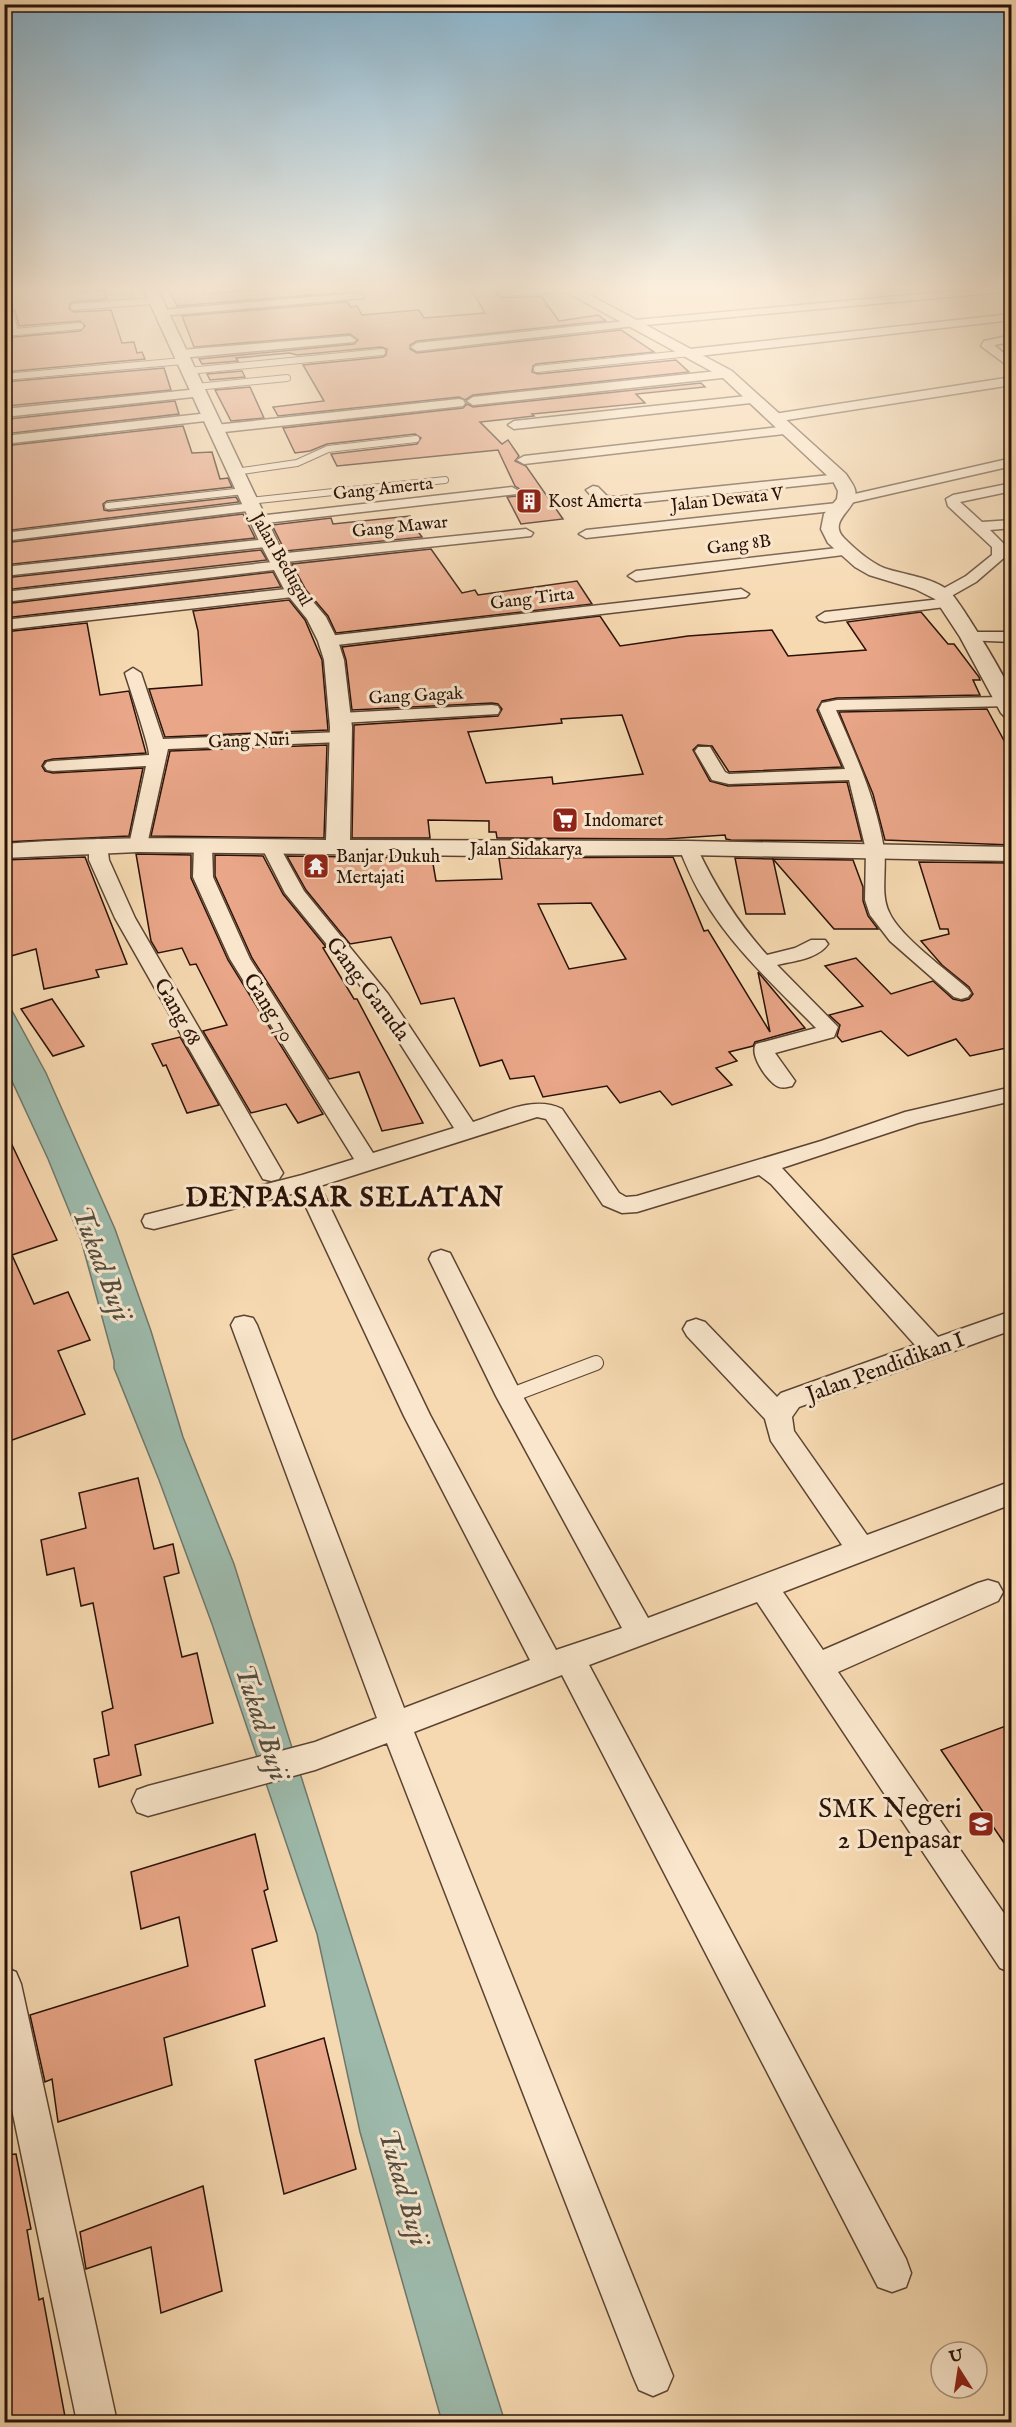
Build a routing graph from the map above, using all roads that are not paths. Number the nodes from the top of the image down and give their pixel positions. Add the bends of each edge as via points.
1 (68, 399) edge
2 (201, 399) edge
3 (489, 399) edge
4 (754, 399) edge
5 (756, 399) edge
6 (894, 399) edge
7 (473, 401) dead end
8 (459, 403) dead end
9 (4, 413) edge
10 (774, 418) junction
11 (212, 423) junction
12 (514, 425) dead end
13 (788, 430) junction
14 (416, 439) dead end
15 (4, 440) edge
16 (524, 460) dead end
17 (1011, 462) edge
18 (235, 472) junction
19 (840, 478) junction
20 (445, 480) dead end
21 (1011, 487) edge
22 (593, 490) dead end
23 (512, 491) dead end
24 (841, 503) junction
25 (251, 505) junction
26 (108, 506) dead end
27 (1011, 524) edge
28 (978, 527) junction
29 (526, 533) dead end
30 (586, 534) dead end
31 (4, 537) edge
32 (846, 550) junction
33 (276, 556) junction
34 (1011, 560) edge
35 (992, 562) junction
36 (4, 572) edge
37 (636, 576) dead end
38 (296, 593) junction
39 (741, 594) dead end
40 (4, 597) edge
41 (945, 599) junction
42 (825, 617) dead end
43 (4, 625) edge
44 (1011, 637) edge
45 (970, 638) junction
46 (328, 641) junction
47 (133, 673) dead end
48 (1008, 708) edge
49 (492, 710) dead end
50 (341, 727) junction
51 (704, 751) dead end
52 (157, 752) junction
53 (53, 766) dead end
54 (856, 774) junction
55 (98, 845) junction
56 (138, 845) junction
57 (203, 846) junction
58 (270, 846) junction
59 (338, 848) junction
60 (688, 848) junction
61 (875, 850) junction
62 (4, 851) edge
63 (1011, 854) edge
64 (818, 944) dead end
65 (763, 962) junction
66 (961, 993) dead end
67 (783, 1081) dead end
68 (1011, 1094) edge
69 (467, 1131) junction
70 (364, 1157) dead end
71 (762, 1165) junction
72 (271, 1173) dead end
73 (306, 1182) junction
74 (154, 1221) dead end
75 (441, 1259) dead end
76 (1011, 1320) edge
77 (244, 1325) dead end
78 (696, 1329) dead end
79 (934, 1349) junction
80 (596, 1363) dead end
81 (509, 1396) junction
82 (778, 1415) junction
83 (1011, 1492) edge
84 (861, 1550) junction
85 (763, 1587) junction
86 (988, 1592) dead end
87 (641, 1635) junction
88 (559, 1663) junction
89 (817, 1667) junction
90 (396, 1726) junction
91 (148, 1800) dead end
92 (1011, 1956) edge
93 (4, 1984) edge
94 (892, 2273) dead end
95 (653, 2376) dead end
96 (97, 2422) edge

1 - 9 street
2 - 11 street, Jalan Bedugul
3 - 7 street
4 - 12 street
5 - 10 street
6 - 10 street
8 - 11 street
10 - 13 street
11 - 15 street
11 - 18 street, Jalan Bedugul
13 - 16 street
13 - 19 street
14 - 18 lane via 328,449 297,463
17 - 24 street, Jalan Dewata V
18 - 25 street, Jalan Bedugul
19 - 22 street via 616,501 598,498
19 - 24 street via 847,491
20 - 25 lane
21 - 28 street via 953,499 952,503
23 - 25 street, Gang Amerta
24 - 30 street, Jalan Dewata V
24 - 32 street via 833,514 830,530
25 - 26 lane
25 - 31 street, Gang Amerta
25 - 33 street, Jalan Bedugul
27 - 28 street
28 - 35 street via 999,546 999,556
29 - 33 street, Gang Mawar
32 - 37 street, Gang 8B
32 - 41 street via 876,571 922,585
33 - 36 street
33 - 38 street, Jalan Bedugul
33 - 40 street
34 - 35 street
35 - 41 street
38 - 43 street
38 - 46 street, Jalan Bedugul via 316,617
39 - 46 street, Gang Tirta
41 - 42 street
41 - 45 street
44 - 45 street
45 - 48 street
46 - 50 street, Jalan Bedugul via 334,660
47 - 52 street
48 - 54 street via 832,705 827,710
49 - 50 street, Gang Gagak
50 - 52 street, Gang Nuri
50 - 59 street, Jalan Bedugul
51 - 54 street via 722,778
52 - 53 street, Gang Nuri
52 - 56 street
54 - 61 street
55 - 56 street, Jalan Sidakarya
55 - 62 street, Jalan Sidakarya
55 - 72 street, Gang 68 via 99,860 125,918
56 - 57 street, Jalan Sidakarya
57 - 58 street, Jalan Sidakarya
57 - 70 street, Gang 70 via 203,877 240,959
58 - 59 street, Jalan Sidakarya
58 - 69 street, Gang Garuda via 295,893 381,998
59 - 60 street, Jalan Sidakarya
60 - 61 street, Jalan Sidakarya
60 - 65 street via 713,899
61 - 63 street, Jalan Sidakarya
61 - 66 street via 875,900 880,915 897,938
64 - 65 street via 802,953
65 - 67 street via 828,1027 826,1032 764,1049 764,1056
68 - 71 street via 913,1117
69 - 71 street via 546,1110 554,1114 611,1199 622,1205 637,1204
69 - 73 street
71 - 79 street via 779,1178
73 - 74 street
73 - 88 street via 417,1416
75 - 81 street
76 - 79 street, Jalan Pendidikan I
77 - 90 street
78 - 82 street
79 - 82 street, Jalan Pendidikan I via 790,1401
80 - 81 lane
81 - 87 street
82 - 84 street via 782,1433
83 - 84 street
84 - 85 street
85 - 87 street
85 - 89 street
86 - 89 street
87 - 88 street
88 - 90 street
88 - 94 street
89 - 92 street
90 - 91 street via 315,1756
90 - 95 street
93 - 96 street

